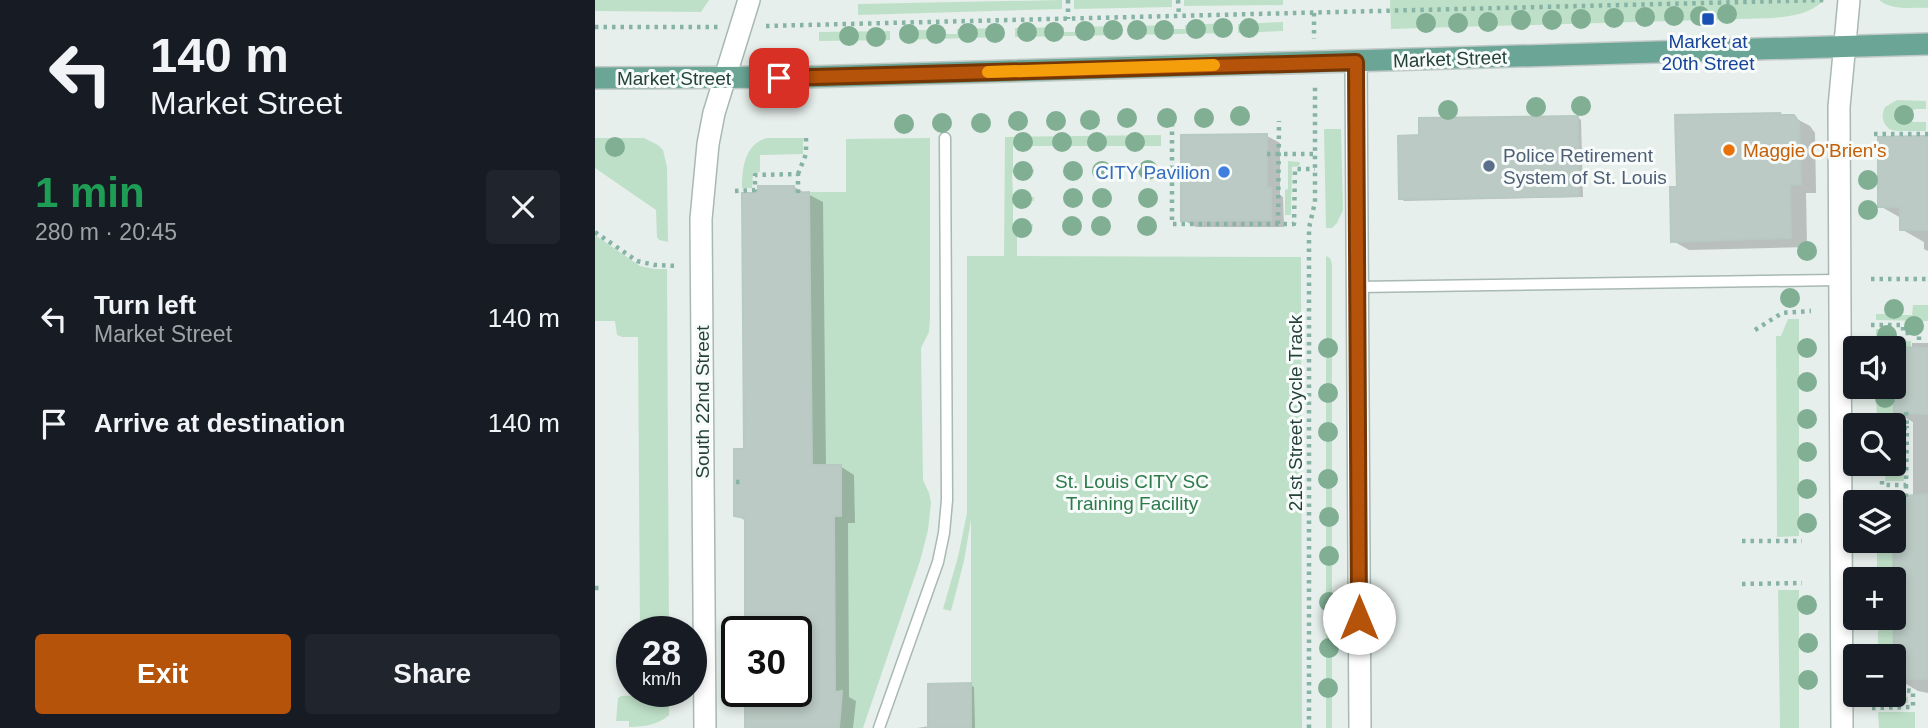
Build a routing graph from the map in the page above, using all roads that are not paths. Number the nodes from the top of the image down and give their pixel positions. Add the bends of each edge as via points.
1 (749, 0) edge
2 (1849, 0) edge
3 (1928, 44) edge
4 (1846, 46) junction
5 (1356, 62) junction
6 (595, 78) edge
7 (725, 78) junction
8 (945, 138) dead end
9 (1838, 280) junction
10 (1357, 287) junction
11 (705, 728) edge
12 (879, 728) edge
13 (1360, 728) edge
14 (1842, 728) edge

1 - 7 street, South 22nd Street
2 - 4 street
3 - 4 main road, Market Street
4 - 5 main road, Market Street
4 - 9 street via 1839,107
5 - 7 main road, Market Street
5 - 10 street
6 - 7 main road, Market Street
7 - 11 street, South 22nd Street via 708,144 701,219
8 - 12 lane via 944,533
9 - 10 lane
9 - 14 street
10 - 13 street

